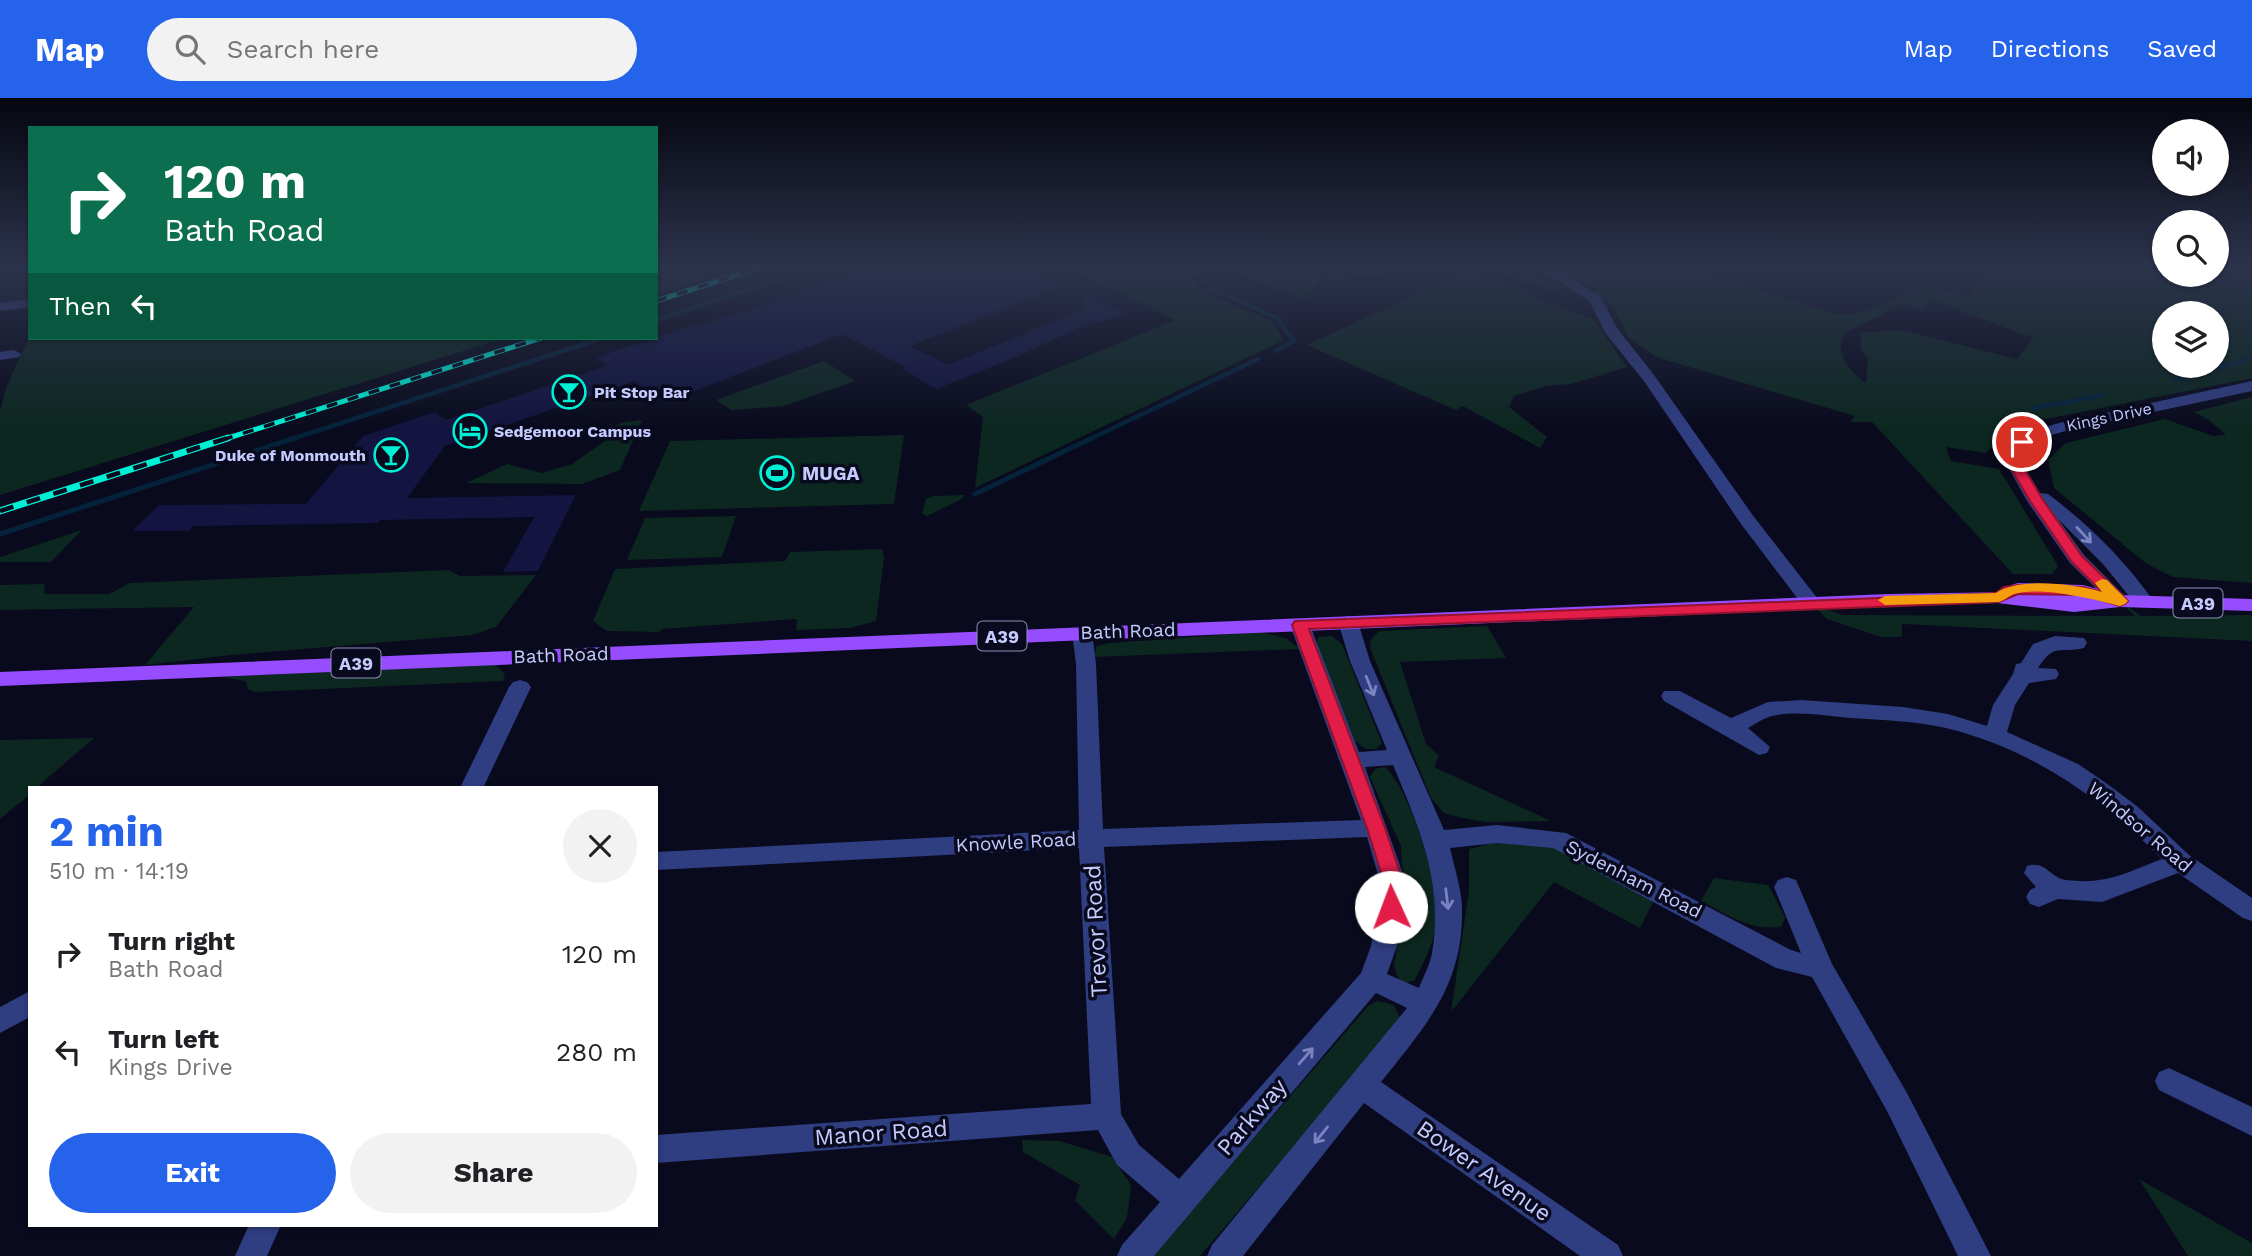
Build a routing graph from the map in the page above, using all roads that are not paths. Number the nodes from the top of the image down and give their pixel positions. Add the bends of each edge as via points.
1 (1604, 322) edge
2 (2252, 386) edge
3 (2032, 491) junction
4 (2120, 601) junction
5 (2144, 602) junction
6 (1811, 603) junction
7 (2252, 605) edge
8 (1348, 622) junction
9 (1300, 625) junction
10 (1082, 632) junction
11 (2077, 643) dead end
12 (2023, 670) junction
13 (2049, 674) dead end
14 (0, 679) edge
15 (520, 687) dead end
16 (1672, 696) dead end
17 (1731, 727) junction
18 (1995, 736) junction
19 (1759, 747) dead end
20 (1399, 757) junction
21 (1351, 761) junction
22 (472, 786) edge
23 (1376, 828) junction
24 (1091, 838) junction
25 (1436, 840) junction
26 (658, 861) edge
27 (2180, 862) junction
28 (2044, 886) dead end
29 (1787, 887) dead end
30 (2252, 911) edge
31 (1821, 968) junction
32 (1372, 979) junction
33 (28, 1004) edge
34 (1426, 1004) junction
35 (0, 1021) edge
36 (2169, 1081) dead end
37 (1362, 1085) junction
38 (1106, 1116) junction
39 (2252, 1122) edge
40 (658, 1149) edge
41 (1181, 1200) junction
42 (264, 1227) edge
43 (251, 1256) edge
44 (1133, 1256) edge
45 (1223, 1256) edge
46 (1607, 1256) edge
47 (1975, 1256) edge

1 - 6 street via 1775,560
2 - 3 street, Kings Drive via 2032,436 2014,455 2015,465
3 - 4 street, Kings Drive via 2077,559
3 -> 5 street, Kings Drive via 2079,528
4 - 5 main road, A39
4 - 6 main road, Bath Road / A39 via 2104,606 2055,606 1999,597
5 - 7 main road, A39
6 - 8 main road, Bath Road / A39
8 - 9 main road, Bath Road / A39
8 -> 20 street
9 - 10 main road, Bath Road / A39
9 - 21 street, Parkway
10 - 14 main road, Bath Road / A39
10 - 24 street, Trevor Road
11 - 12 street via 2055,642 2040,649
12 - 13 street
12 - 18 street via 2004,705
15 - 22 street
16 - 17 street
17 - 18 street, Windsor Road via 1768,709 1899,707
17 - 19 street
18 - 27 street, Windsor Road via 2088,782 2130,813
20 - 21 street
20 - 25 street
21 - 23 street, Parkway
23 - 24 street, Knowle Road
23 - 32 street, Parkway via 1395,888 1384,946
24 - 26 street, Knowle Road
24 - 38 street, Trevor Road
25 - 31 street, Sydenham Road via 1497,834 1557,839 1786,960
25 -> 34 street via 1450,904 1445,955
27 - 28 street via 2102,892
27 - 30 street, Windsor Road
29 - 31 street
31 - 47 street via 1897,1102
32 - 34 street
41 -> 32 street, Parkway
33 - 35 street
34 - 37 street
36 - 39 street via 2211,1095
37 -> 45 street
37 - 46 street, Bower Avenue
38 - 40 street, Manor Road
38 - 41 street, Trevor Road via 1128,1155
41 - 44 street, Parkway
42 - 43 street

